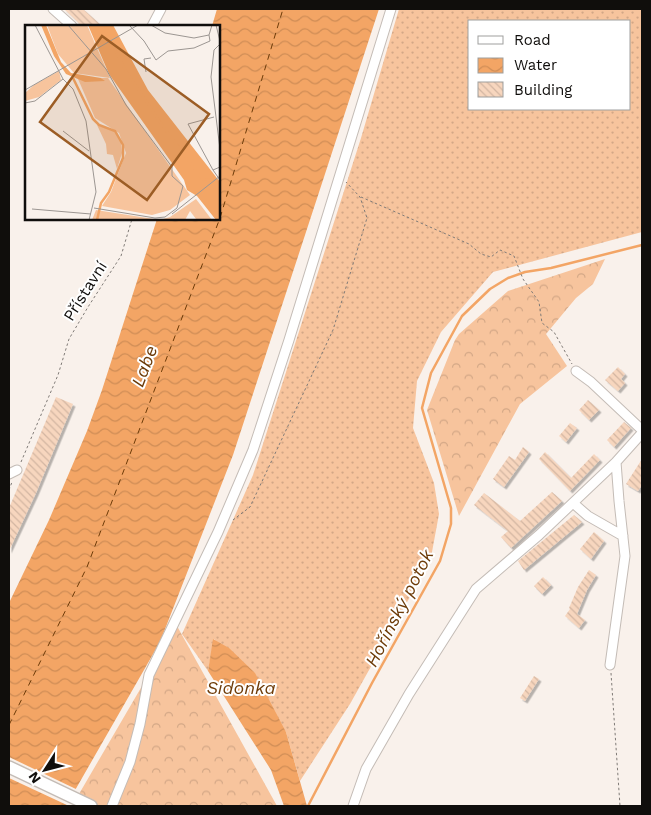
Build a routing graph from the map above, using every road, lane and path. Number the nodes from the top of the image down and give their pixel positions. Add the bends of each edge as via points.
1 (53, 9) edge
2 (161, 9) edge
3 (390, 9) edge
4 (71, 25) edge
5 (153, 25) edge
6 (339, 174) junction
7 (360, 197) junction
8 (132, 220) edge
9 (576, 371) joint
10 (642, 431) edge
11 (616, 462) junction
12 (13, 472) edge
13 (9, 490) edge
14 (573, 503) junction
15 (231, 522) dead end
16 (623, 536) junction
17 (610, 665) joint
18 (9, 767) edge
19 (91, 806) edge
20 (112, 806) edge
21 (352, 806) edge
22 (620, 806) edge

1 - 4 street
2 - 5 street
3 - 6 street
6 - 7 path
6 - 20 street via 253,450 149,676 130,762
7 - 9 path via 469,244 481,254 491,256 500,250 514,256 523,278 539,302 542,323 554,332
7 - 15 path via 367,218 333,330 250,507
8 - 12 path, Přístavní via 121,256 70,339 58,375
9 - 10 street
10 - 11 street
11 - 14 street
11 - 16 street
12 - 13 path, Přístavní
14 - 16 street via 588,516
14 - 21 street via 476,589 366,769
16 - 17 street via 625,556
17 - 22 path
18 - 19 main road

